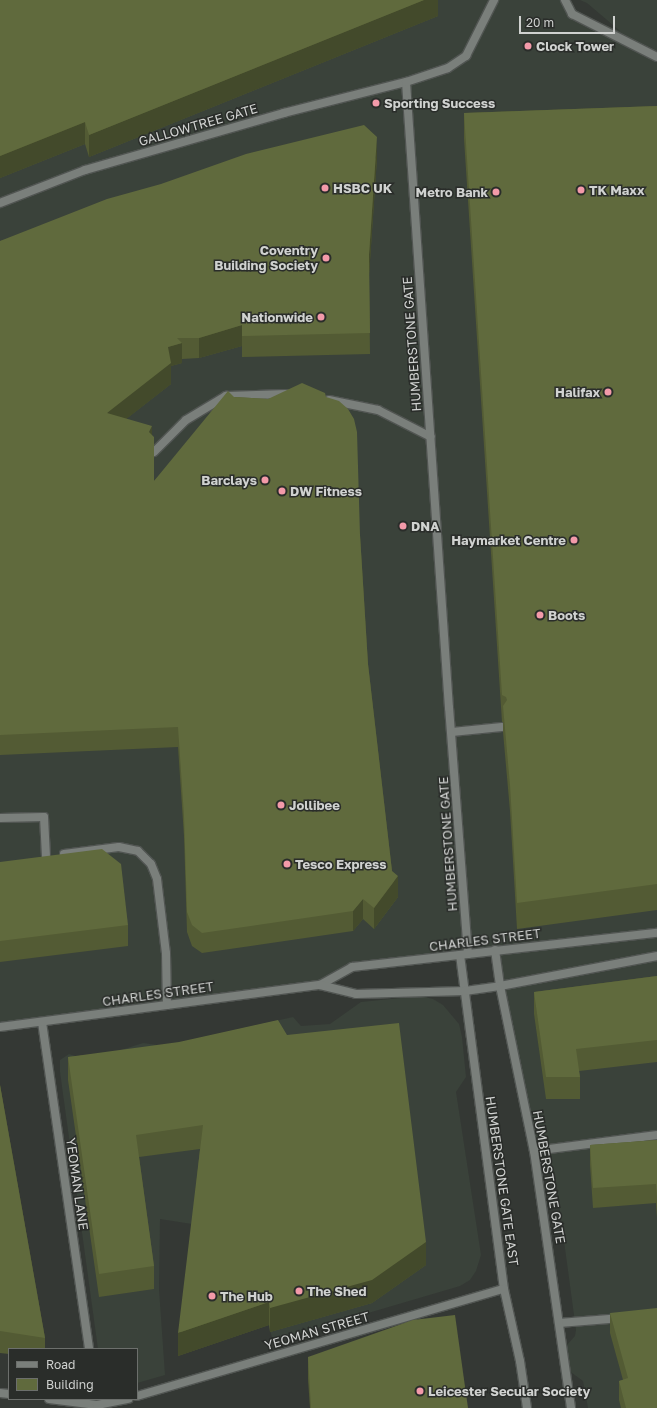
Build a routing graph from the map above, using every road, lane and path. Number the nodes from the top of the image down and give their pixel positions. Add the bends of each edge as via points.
1 (494, 0) edge
2 (565, 0) edge
3 (657, 57) edge
4 (406, 82) junction
5 (0, 203) edge
6 (292, 394) edge
7 (323, 399) edge
8 (431, 437) junction
9 (154, 452) edge
10 (502, 727) edge
11 (452, 732) junction
12 (0, 818) edge
13 (657, 933) edge
14 (495, 950) junction
15 (468, 954) junction
16 (460, 955) junction
17 (657, 956) edge
18 (320, 985) junction
19 (500, 986) junction
20 (465, 991) junction
21 (167, 1005) junction
22 (42, 1022) junction
23 (0, 1027) edge
24 (657, 1135) edge
25 (534, 1151) junction
26 (504, 1289) junction
27 (627, 1317) edge
28 (560, 1323) junction
29 (89, 1348) edge
30 (138, 1396) edge
31 (65, 1400) edge
32 (118, 1400) edge
33 (97, 1402) edge
34 (527, 1408) edge
35 (571, 1408) edge

1 - 4 street via 466,56 448,68
2 - 3 street via 572,14
4 - 5 street, GALLOWTREE GATE via 284,113 85,170
4 - 8 street, HUMBERSTONE GATE
6 - 9 street via 226,396 186,420
7 - 8 street via 378,410
8 - 11 street, HUMBERSTONE GATE
10 - 11 street
11 - 15 street, HUMBERSTONE GATE
12 - 21 street via 44,817 43,857 119,847 138,851 151,864 157,879 166,953
13 - 14 street, CHARLES STREET
14 - 15 street, CHARLES STREET
14 - 19 street, HUMBERSTONE GATE
15 - 16 street, CHARLES STREET
16 - 18 street, CHARLES STREET via 352,967
16 - 20 street, HUMBERSTONE GATE EAST
17 - 19 street, CHARLES STREET
18 - 20 street, CHARLES STREET via 356,994
18 - 21 street, CHARLES STREET
19 - 20 street, CHARLES STREET
19 - 25 street, HUMBERSTONE GATE
20 - 26 street, HUMBERSTONE GATE EAST
21 - 22 street, CHARLES STREET
22 - 23 street, CHARLES STREET
22 - 29 street, YEOMAN LANE
24 - 25 street
25 - 28 street, HUMBERSTONE GATE
26 - 30 street, YEOMAN STREET
26 - 34 street, HUMBERSTONE GATE EAST via 520,1361
27 - 28 street
28 - 35 street, HUMBERSTONE GATE
31 - 33 street
32 - 33 street

